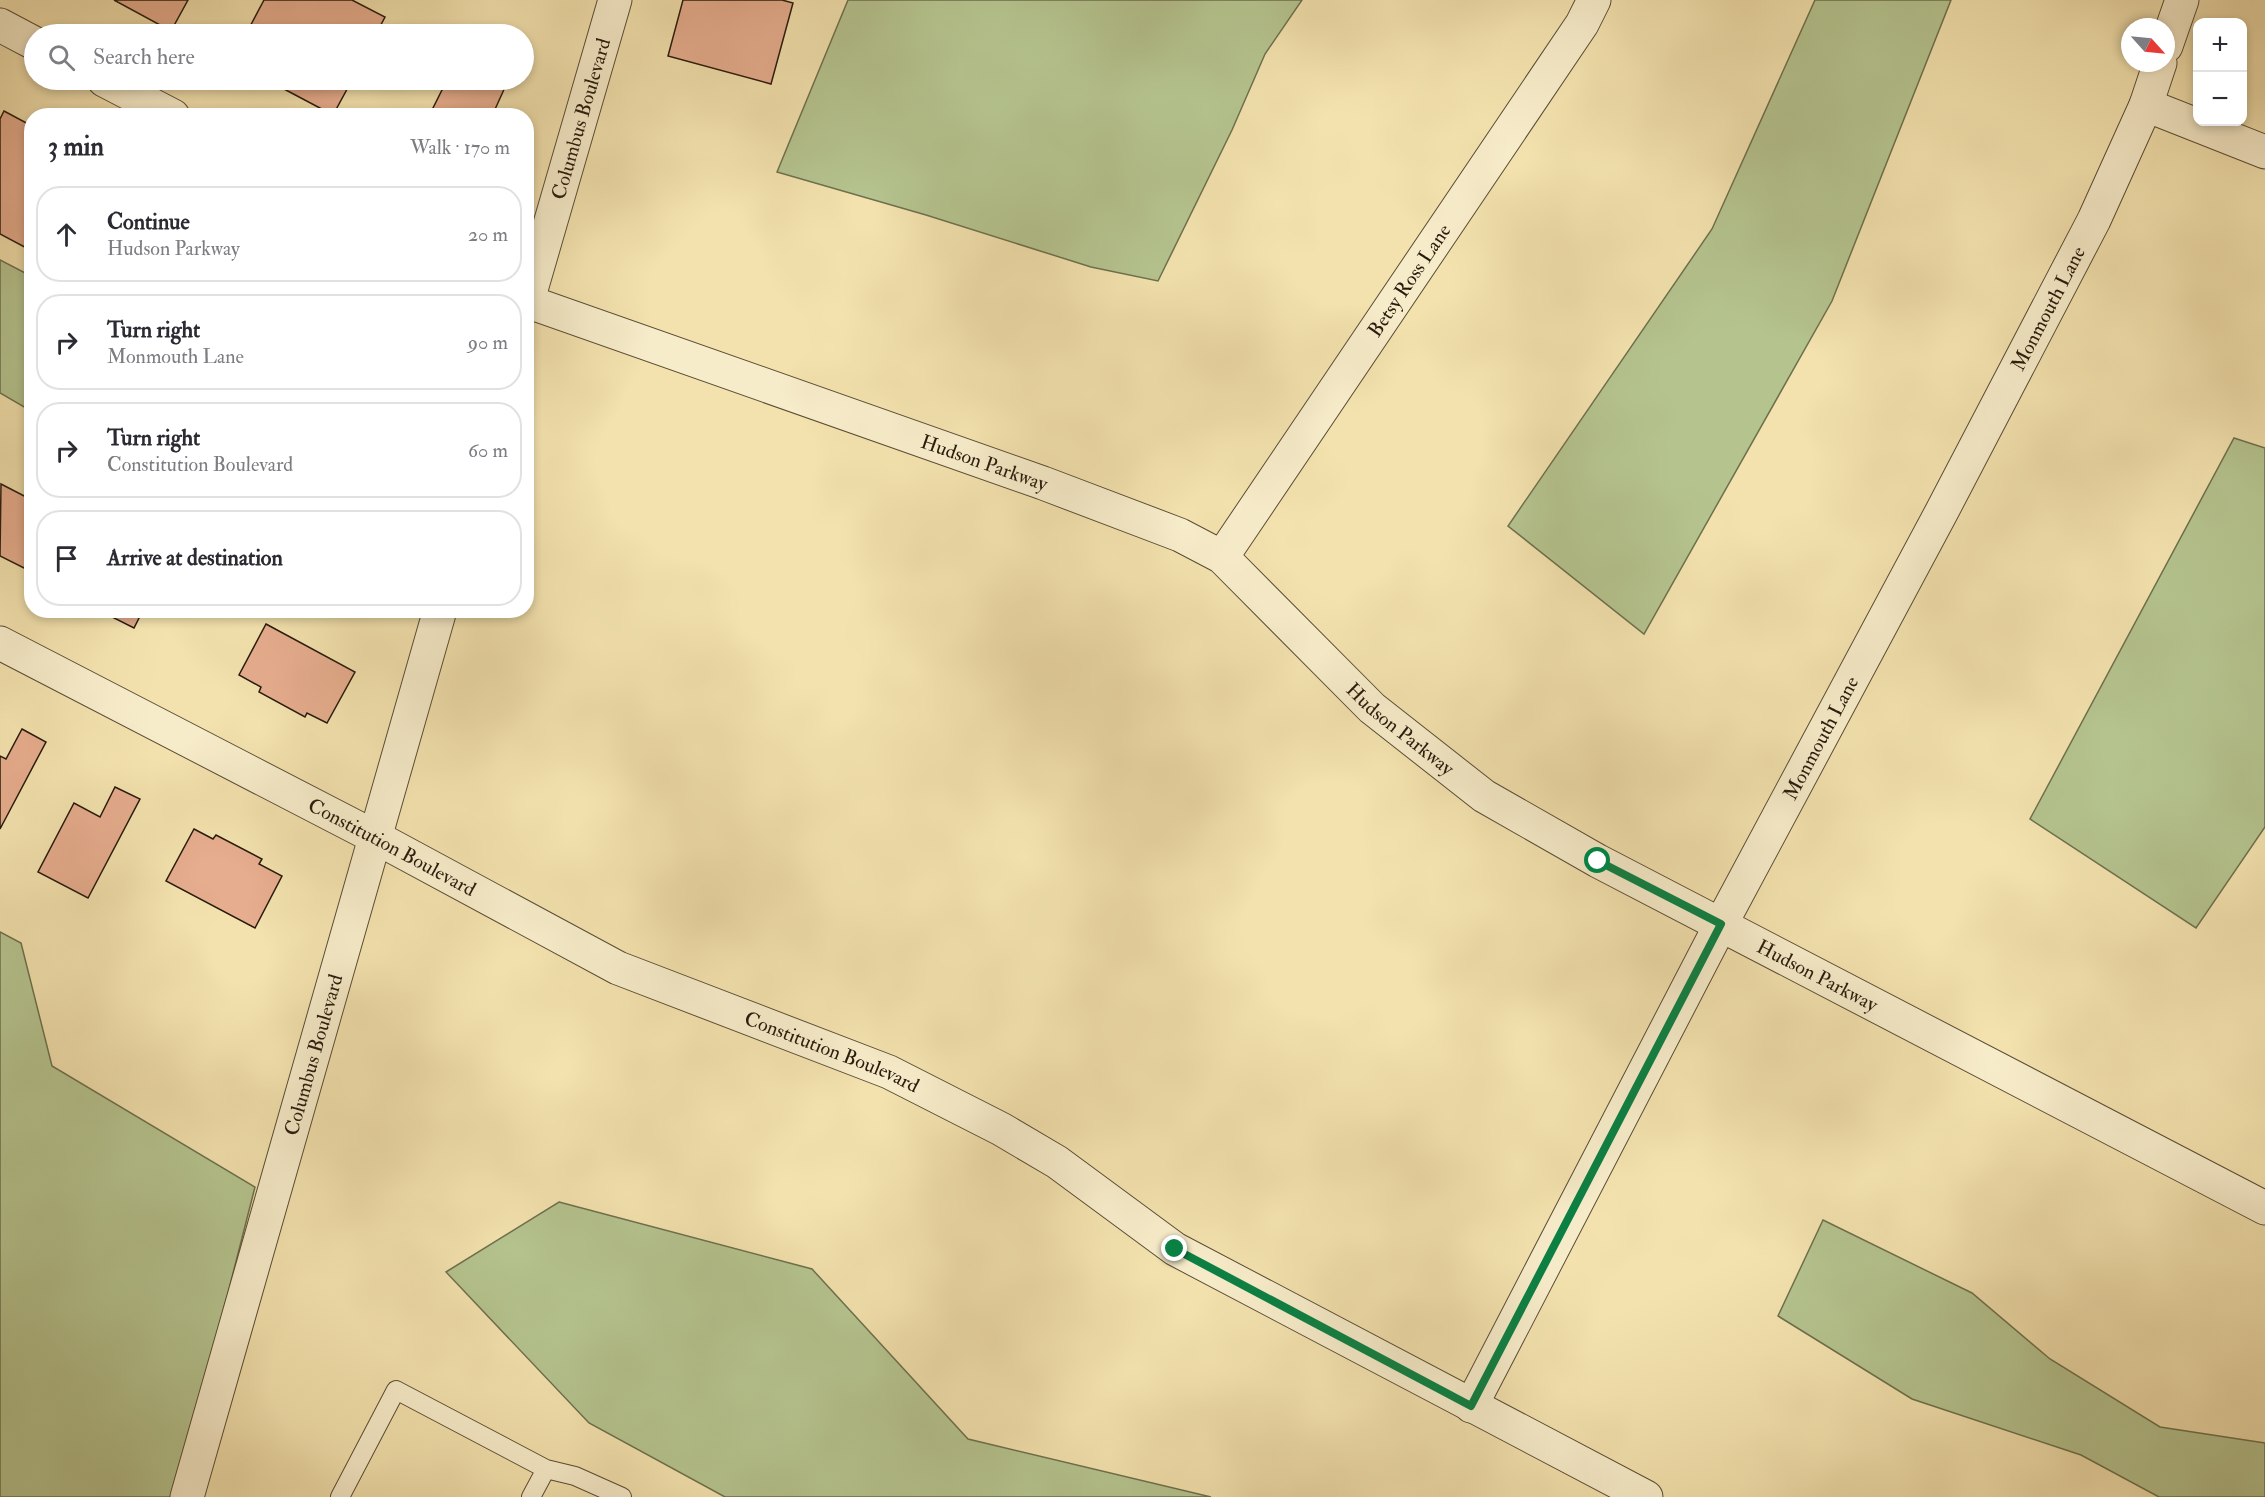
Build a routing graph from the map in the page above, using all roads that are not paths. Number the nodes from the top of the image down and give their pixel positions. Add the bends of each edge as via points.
1 (615, 0) edge
2 (1594, 0) edge
3 (2182, 0) edge
4 (2175, 20) edge
5 (0, 25) edge
6 (24, 38) edge
7 (2157, 72) edge
8 (123, 90) edge
9 (2146, 105) junction
10 (158, 108) edge
11 (2265, 152) edge
12 (534, 279) edge
13 (534, 305) edge
14 (1222, 557) junction
15 (438, 618) edge
16 (0, 643) edge
17 (375, 837) junction
18 (1721, 924) junction
19 (2265, 1208) edge
20 (1471, 1406) junction
21 (546, 1469) junction
22 (187, 1497) edge
23 (340, 1497) edge
24 (531, 1497) edge
25 (622, 1497) edge
26 (1646, 1497) edge

1 - 12 street, Columbus Boulevard
2 - 14 street, Betsy Ross Lane via 1575,34
3 - 4 street
5 - 6 street
7 - 9 street, Monmouth Lane
8 - 10 street
9 - 11 street
9 - 18 street, Monmouth Lane via 2094,220
13 - 14 street, Hudson Parkway via 1043,483 1180,535
14 - 18 street, Hudson Parkway via 1372,708 1484,796 1598,861
15 - 17 street, Columbus Boulevard
16 - 17 street, Constitution Boulevard
17 - 20 street, Constitution Boulevard via 618,968 889,1072 1001,1129 1058,1162 1175,1249
17 - 22 street, Columbus Boulevard
18 - 19 street, Hudson Parkway
18 - 20 street, Monmouth Lane
20 - 26 street, Constitution Boulevard
21 - 23 lane via 396,1390
21 - 24 lane
21 - 25 lane via 575,1476

